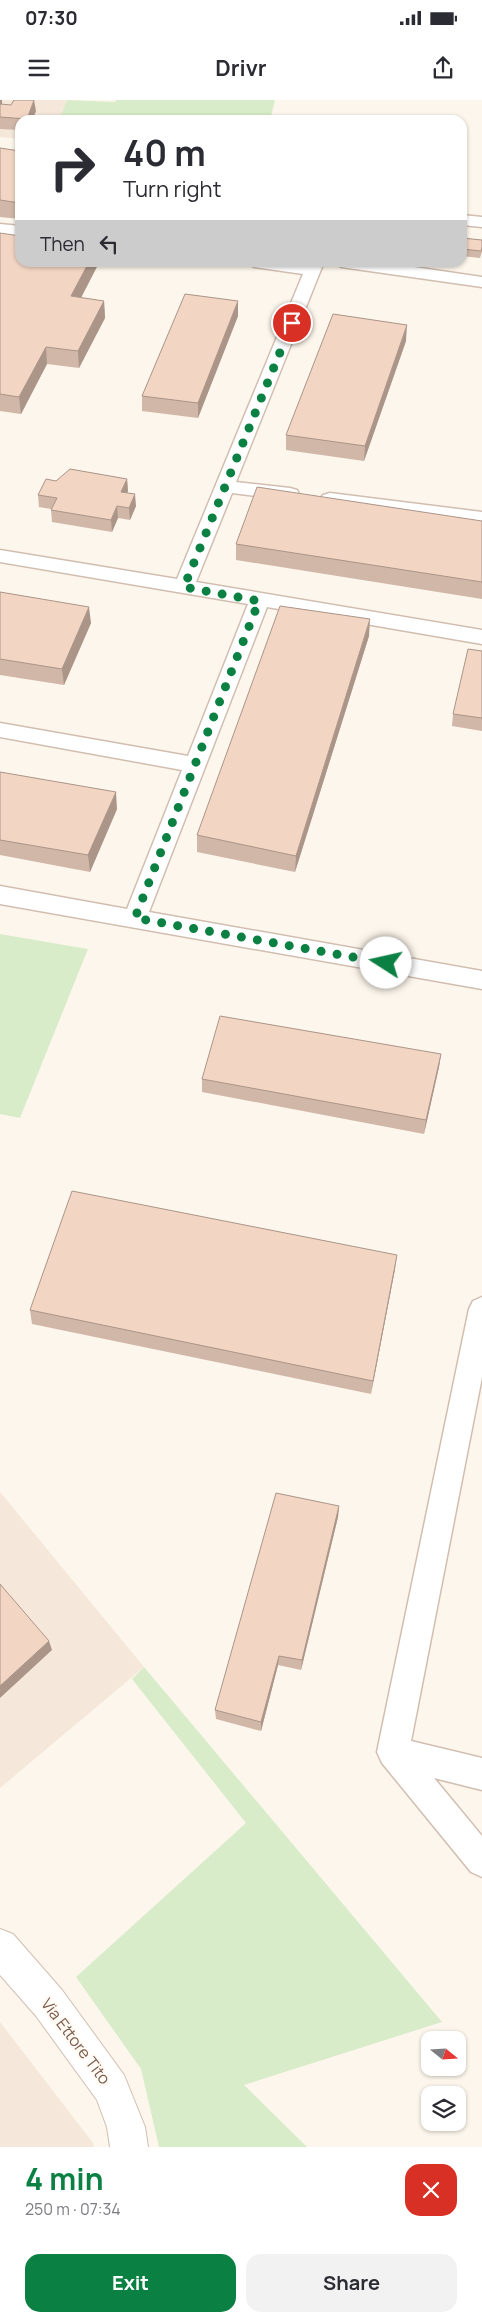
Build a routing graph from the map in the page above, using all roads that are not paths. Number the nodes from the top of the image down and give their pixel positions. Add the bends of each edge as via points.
1 (467, 220) edge
2 (482, 222) edge
3 (0, 229) edge
4 (15, 230) edge
5 (314, 267) edge
6 (376, 267) edge
7 (482, 282) edge
8 (225, 486) junction
9 (482, 518) edge
10 (0, 556) edge
11 (184, 587) junction
12 (259, 601) junction
13 (482, 637) edge
14 (0, 730) edge
15 (196, 765) junction
16 (0, 895) edge
17 (135, 918) junction
18 (482, 980) edge
19 (482, 1309) edge
20 (474, 1390) edge
21 (393, 1752) junction
22 (482, 1774) edge
23 (482, 1861) edge
24 (0, 1946) edge
25 (129, 2147) edge

1 - 2 lane
3 - 4 lane
5 - 8 lane
6 - 7 lane
8 - 9 lane
8 - 11 lane
10 - 11 lane
11 - 12 lane
12 - 13 lane
12 - 15 lane
14 - 15 lane
15 - 17 lane
16 - 17 lane
17 - 18 lane
19 - 20 lane
20 - 21 lane
21 - 22 lane
21 - 23 lane
24 - 25 street, Via Ettore Tito via 49,2003 112,2088 126,2127

